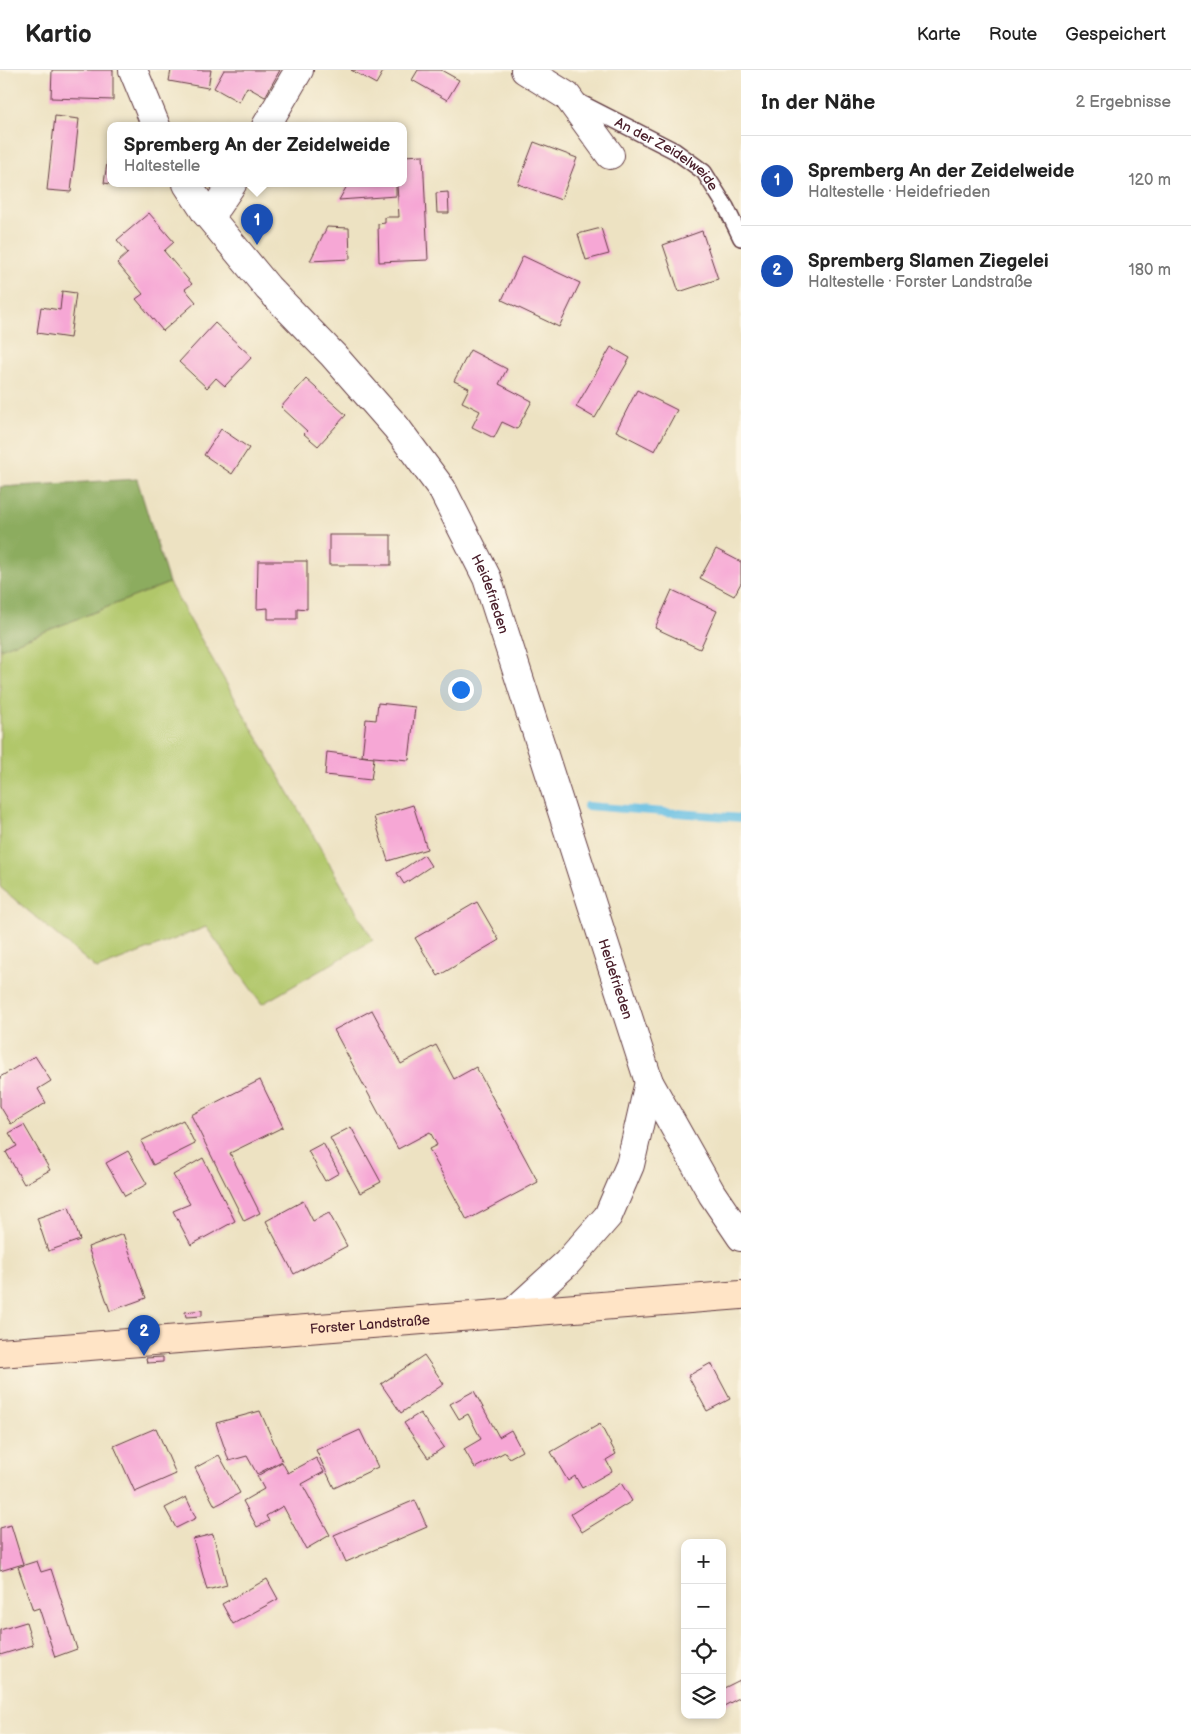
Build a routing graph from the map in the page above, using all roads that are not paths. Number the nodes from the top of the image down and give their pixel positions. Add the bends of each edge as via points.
1 (133, 70) edge
2 (299, 70) edge
3 (525, 70) edge
4 (567, 96) junction
5 (154, 122) edge
6 (268, 122) edge
7 (610, 155) dead end
8 (189, 187) edge
9 (230, 187) edge
10 (206, 214) junction
11 (741, 238) edge
12 (649, 1082) junction
13 (741, 1237) edge
14 (741, 1294) edge
15 (512, 1313) junction
16 (0, 1353) edge

1 - 5 street
2 - 6 street
3 - 4 street, An der Zeidelweide
4 - 7 street, An der Zeidelweide
4 - 11 lane, An der Zeidelweide via 674,151 704,172 726,206
8 - 10 street, Heidefrieden
9 - 10 street via 217,206
10 - 12 street, Heidefrieden via 268,288 334,355 396,427 442,488 487,578
12 - 13 street, Heidefrieden via 712,1194
12 - 15 street via 630,1165 608,1216 567,1263
14 - 15 main road, Forster Landstraße
15 - 16 main road, Forster Landstraße

